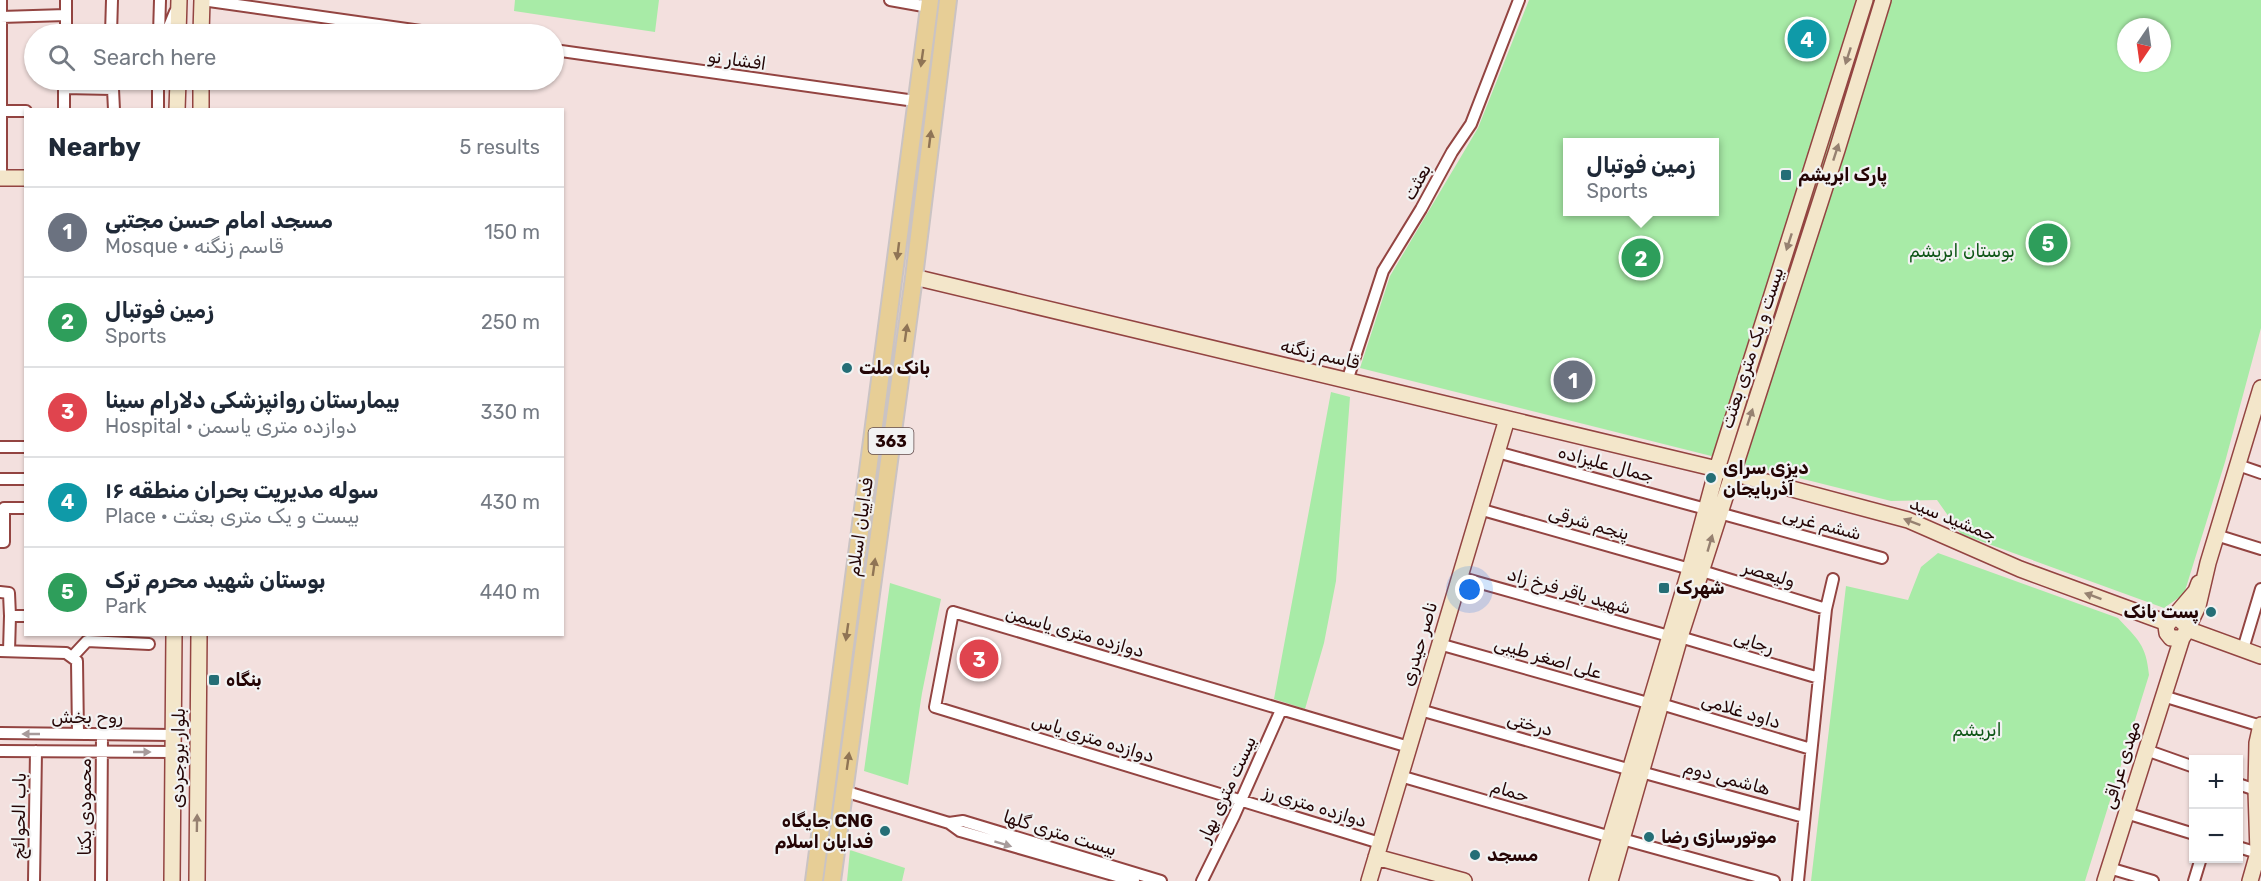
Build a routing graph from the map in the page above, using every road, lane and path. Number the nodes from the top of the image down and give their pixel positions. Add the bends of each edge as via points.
1 (1, 0) edge
2 (66, 0) edge
3 (112, 0) edge
4 (160, 0) edge
5 (202, 0) edge
6 (890, 0) edge
7 (948, 0) edge
8 (1519, 0) edge
9 (1865, 0) edge
10 (1883, 0) edge
11 (179, 2) edge
12 (929, 4) edge
13 (66, 15) junction
14 (1, 17) edge
15 (66, 24) edge
16 (111, 24) edge
17 (159, 24) edge
18 (170, 24) edge
19 (178, 24) edge
20 (201, 24) edge
21 (371, 24) edge
22 (564, 51) edge
23 (1, 53) edge
24 (64, 90) edge
25 (114, 90) edge
26 (158, 90) edge
27 (178, 90) edge
28 (201, 90) edge
29 (915, 102) junction
30 (64, 108) edge
31 (114, 108) edge
32 (158, 108) edge
33 (177, 108) edge
34 (201, 108) edge
35 (1, 111) edge
36 (24, 111) edge
37 (1, 178) edge
38 (24, 178) edge
39 (914, 278) junction
40 (1347, 381) junction
41 (2260, 395) edge
42 (1507, 419) junction
43 (0, 447) edge
44 (24, 447) edge
45 (1497, 452) junction
46 (2238, 465) junction
47 (1724, 471) junction
48 (2261, 473) edge
49 (0, 479) edge
50 (24, 479) edge
51 (24, 508) edge
52 (1479, 509) junction
53 (1712, 511) junction
54 (2217, 535) junction
55 (0, 542) edge
56 (2261, 549) edge
57 (1882, 558) dead end
58 (1696, 570) junction
59 (1459, 577) junction
60 (1833, 579) dead end
61 (2261, 589) edge
62 (0, 592) edge
63 (1826, 609) junction
64 (10, 616) junction
65 (24, 616) edge
66 (2175, 628) junction
67 (174, 636) edge
68 (199, 636) edge
69 (1675, 636) junction
70 (149, 644) dead end
71 (1439, 644) junction
72 (2243, 649) junction
73 (5, 651) edge
74 (73, 656) junction
75 (2261, 656) edge
76 (1819, 678) junction
77 (2163, 696) junction
78 (1655, 704) junction
79 (935, 707) joint
80 (1281, 710) junction
81 (1420, 710) junction
82 (2261, 726) edge
83 (0, 733) edge
84 (78, 734) junction
85 (102, 734) junction
86 (173, 735) junction
87 (1408, 747) junction
88 (1811, 749) junction
89 (2146, 750) junction
90 (0, 751) edge
91 (36, 751) junction
92 (102, 752) junction
93 (173, 752) junction
94 (2189, 766) edge
95 (1636, 771) junction
96 (1400, 776) junction
97 (2243, 786) edge
98 (2256, 790) junction
99 (844, 791) junction
100 (1240, 801) junction
101 (2126, 813) junction
102 (1804, 817) junction
103 (949, 823) junction
104 (2189, 833) edge
105 (1617, 838) junction
106 (2243, 849) edge
107 (1378, 850) junction
108 (2259, 855) edge
109 (2199, 863) edge
110 (2107, 874) edge
111 (34, 881) edge
112 (101, 881) edge
113 (172, 881) edge
114 (196, 881) edge
115 (814, 881) edge
116 (832, 881) edge
117 (1134, 881) edge
118 (1161, 881) edge
119 (1202, 881) edge
120 (1369, 881) edge
121 (1464, 881) edge
122 (1597, 881) edge
123 (1610, 881) edge
124 (1774, 881) edge
125 (1798, 881) edge
126 (2153, 881) edge
127 (2194, 881) edge
128 (2250, 881) edge

1 - 14 street
2 - 13 street
3 - 16 street
4 - 17 street
5 - 20 street
5 - 21 street
6 - 12 street
39 -> 7 main road, فداییان اسلام / 363
8 - 40 street, بعثت via 1471,124 1383,271
9 -> 47 street, بیست و یک متری بعثت
47 -> 10 street, بیست و یک متری بعثت via 1837,150
11 - 18 street
11 - 19 street
12 -> 29 main road, فداییان اسلام / 363
13 - 14 street
13 - 15 street
14 - 23 street
22 - 29 street, افشار نو
23 - 35 street
24 - 30 street
25 - 31 street
26 - 32 street
27 - 33 street
28 - 34 street
29 -> 115 main road, فداییان اسلام / 363
35 - 36 street
35 - 37 street
37 - 38 street
39 - 40 street, قاسم زنگنه
99 -> 39 main road, فداییان اسلام / 363
40 - 42 street, قاسم زنگنه
41 - 46 street
42 - 45 street, ناصر حیدری
42 - 47 street, قاسم زنگنه
43 - 44 street
45 - 52 street, ناصر حیدری
45 - 53 street, جمال علیزاده
46 - 48 street
46 - 54 street
47 - 53 street, بیست و یک متری بعثت
66 -> 47 street, جمشید سید via 2020,569 1908,520
49 - 50 street
51 - 55 street via 4,508 4,542
52 - 58 street, پنجم شرقی
52 - 59 street, ناصر حیدری
53 - 57 street, ششم غربی
53 - 58 street, بیست و یک متری بعثت
54 - 56 street
54 - 66 street via 2198,606
58 - 63 street, ولیعصر
58 - 69 street, بیست و یک متری بعثت
59 - 69 street, شهید باقر فرخ زاد
59 - 71 street, ناصر حیدری
60 - 63 street
61 - 72 street
62 - 64 street via 9,592
63 - 76 street
64 - 65 street
64 - 73 street
66 - 72 street, جمشید سید
66 - 77 street, مهدی عراقی via 2174,661
67 - 86 street, بلوار بروجردی
114 -> 68 street, بلوار بروجردی
69 - 76 street, رجایی
69 - 78 street, بیست و یک متری بعثت
70 - 74 street via 87,641
71 - 78 street, علی اصغر طیبی
71 - 81 street, ناصر حیدری
72 - 75 street, جمشید سید
73 - 74 street
74 - 84 street via 77,661
76 - 88 street
77 - 82 street
77 - 89 street, مهدی عراقی
78 - 88 street, داود غلامی
78 - 95 street, بیست و یک متری بعثت
79 - 80 street, دوازده متری یاسمن via 952,612
79 - 100 street, دوازده متری یاس
80 - 87 street
80 - 100 street, بیست متری بهار
81 - 87 street, ناصر حیدری
81 - 95 street, درختی
82 - 98 street
84 -> 83 street, روح بخش
84 - 85 street, روح بخش
85 - 86 street, روح بخش
85 - 92 street, محمودی یکتا
86 - 93 street, بلوار بروجردی
87 - 96 street, ناصر حیدری
88 - 102 street
89 - 94 street
89 - 101 street, مهدی عراقی
90 - 91 street, روح بخش
91 - 92 street, روح بخش
91 - 111 street, باب الحوائج
92 -> 93 street, روح بخش
92 - 112 street, محمودی یکتا
93 - 113 street, بلوار بروجردی
95 - 102 street, هاشمی دوم
95 - 105 street, بیست و یک متری بعثت
96 - 105 street, حمام
96 - 107 street, ناصر حیدری
97 - 98 street
98 - 108 street
99 - 103 street, بیست متری گلها
99 - 116 main road, فداییان اسلام / 363
100 - 107 street, دوازده متری رز
100 - 119 street, بیست متری بهار
101 - 104 street
101 - 110 street, مهدی عراقی
102 - 125 street
103 -> 117 street, بیست متری گلها via 960,831
103 - 118 street, بیست متری گلها via 963,821
105 - 122 street, بیست و یک متری بعثت
105 - 123 street, بیست و یک متری بعثت
105 - 124 street, حمام
106 - 108 street
107 - 120 street, ناصر حیدری
107 - 121 street
108 - 128 street
109 - 127 street
110 - 126 street

